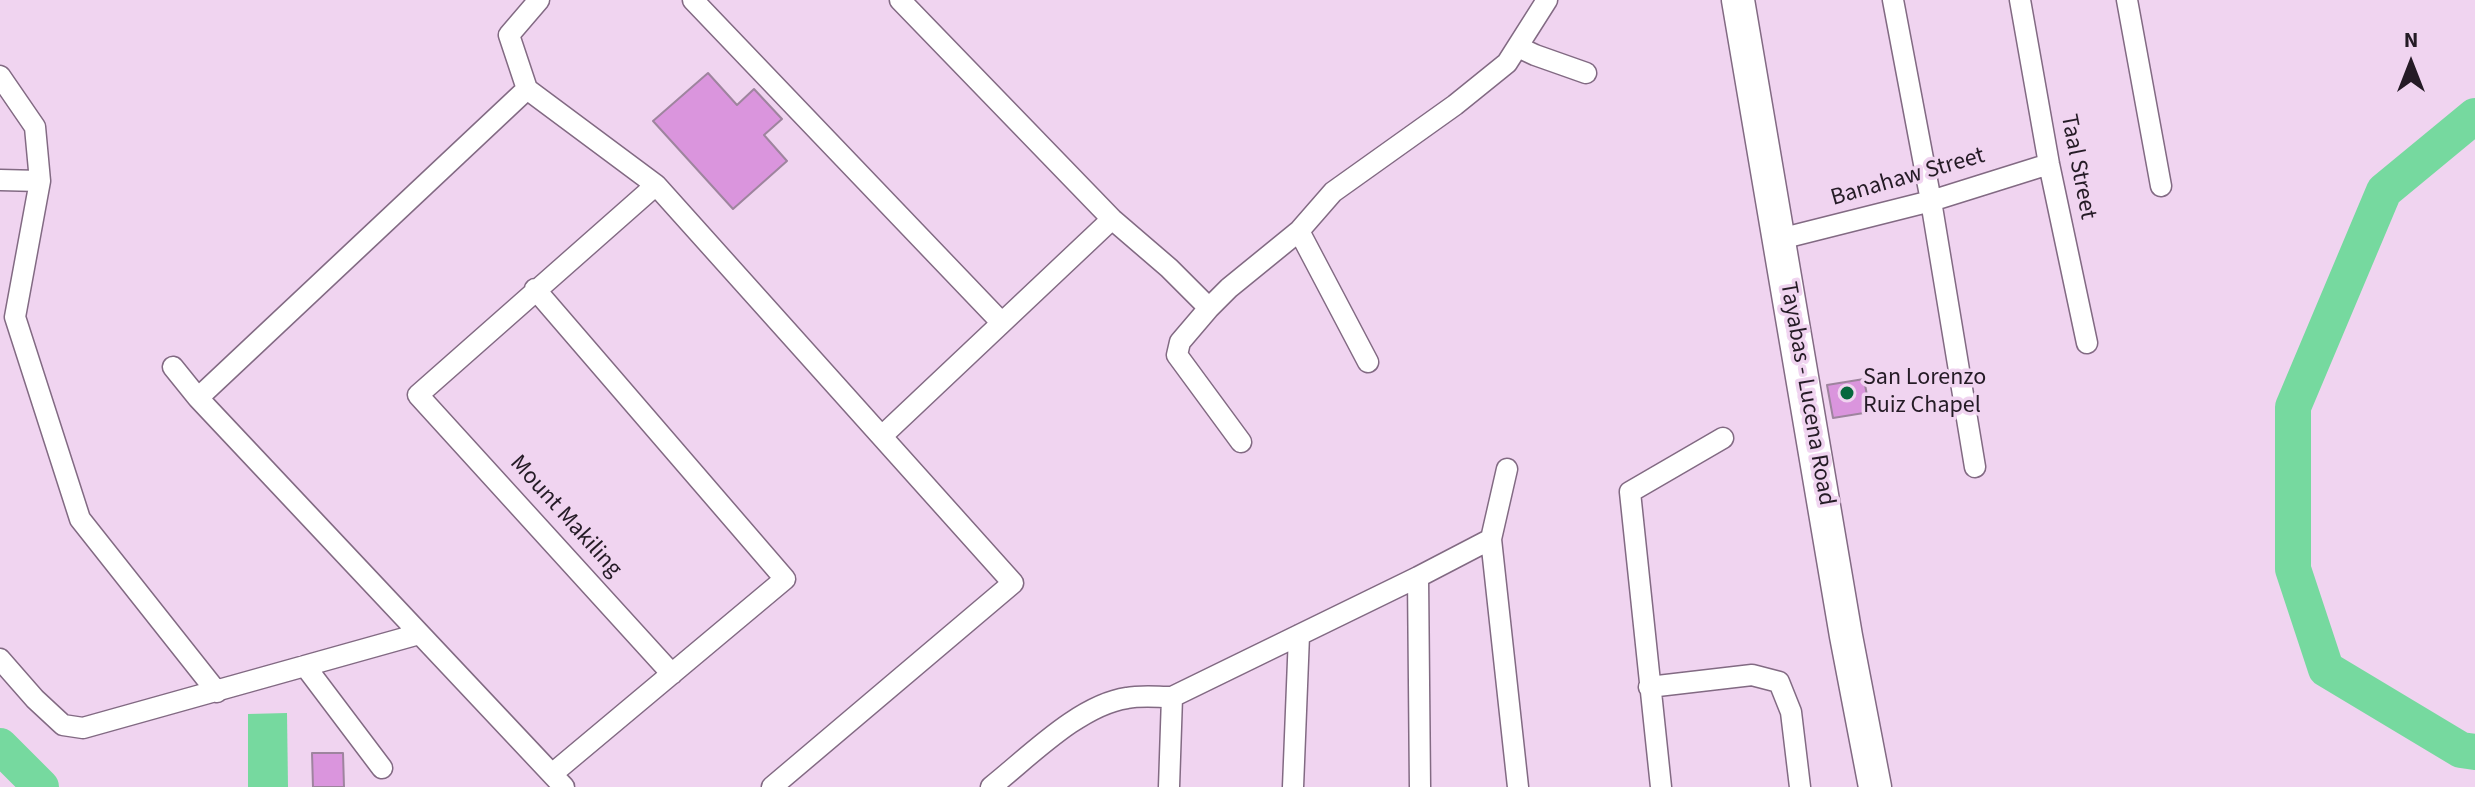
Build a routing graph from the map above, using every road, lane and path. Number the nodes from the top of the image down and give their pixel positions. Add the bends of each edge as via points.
1 (539, 0) edge
2 (693, 0) edge
3 (900, 0) edge
4 (1547, 0) edge
5 (1738, 0) edge
6 (1893, 0) edge
7 (2020, 0) edge
8 (2127, 0) edge
9 (1518, 47) junction
10 (1586, 73) dead end
11 (0, 76) edge
12 (527, 89) junction
13 (2049, 164) junction
14 (0, 180) edge
15 (40, 181) junction
16 (656, 185) junction
17 (2161, 186) dead end
18 (1931, 201) junction
19 (1112, 219) junction
20 (1299, 231) junction
21 (1780, 239) junction
22 (535, 289) junction
23 (1209, 308) junction
24 (8, 318) edge
25 (1001, 322) junction
26 (2087, 343) dead end
27 (1368, 362) dead end
28 (173, 367) dead end
29 (198, 398) junction
30 (882, 436) junction
31 (1723, 438) dead end
32 (1241, 442) dead end
33 (1975, 467) dead end
34 (1507, 469) dead end
35 (1491, 539) junction
36 (1418, 577) junction
37 (419, 634) junction
38 (1299, 635) junction
39 (0, 659) edge
40 (305, 666) junction
41 (672, 674) junction
42 (1649, 687) junction
43 (217, 692) junction
44 (1172, 697) junction
45 (382, 768) dead end
46 (558, 781) edge
47 (772, 787) edge
48 (991, 787) edge
49 (1169, 787) edge
50 (1293, 787) edge
51 (1420, 787) edge
52 (1518, 787) edge
53 (1661, 787) edge
54 (1800, 787) edge
55 (1875, 787) edge

1 - 12 street via 509,35
2 - 25 street
3 - 19 street
4 - 9 street
5 - 21 main road, Tayabas - Lucena Road
6 - 18 street
7 - 13 street, Taal Street
8 - 17 street
9 - 10 street
9 - 20 street via 1507,63 1455,105 1333,192
11 - 15 street via 35,127
12 - 16 street
12 - 29 street
13 - 18 street, Banahaw Street
13 - 26 street, Taal Street
14 - 15 street
15 - 24 street
16 - 22 street
16 - 30 street
18 - 21 street, Banahaw Street
18 - 33 street
19 - 23 street
19 - 25 street
20 - 23 street
20 - 27 street
21 - 55 main road, Tayabas - Lucena Road
22 - 41 street via 785,579
22 - 41 street, Mount Makiling via 418,395
23 - 32 street via 1180,342 1177,355
24 - 43 street via 80,519
25 - 30 street
28 - 29 street
29 - 37 street
30 - 47 street via 1013,583
31 - 42 street via 1630,492
34 - 35 street
35 - 36 street
35 - 52 street
36 - 38 street
36 - 51 street
37 - 40 street
37 - 46 street
38 - 44 street
38 - 50 street
39 - 43 street via 63,725 83,728
40 - 43 street
40 - 45 street
41 - 46 street
42 - 53 street
42 - 54 street via 1752,675 1779,682 1791,712
44 - 48 street via 1128,697 1100,705
44 - 49 street

